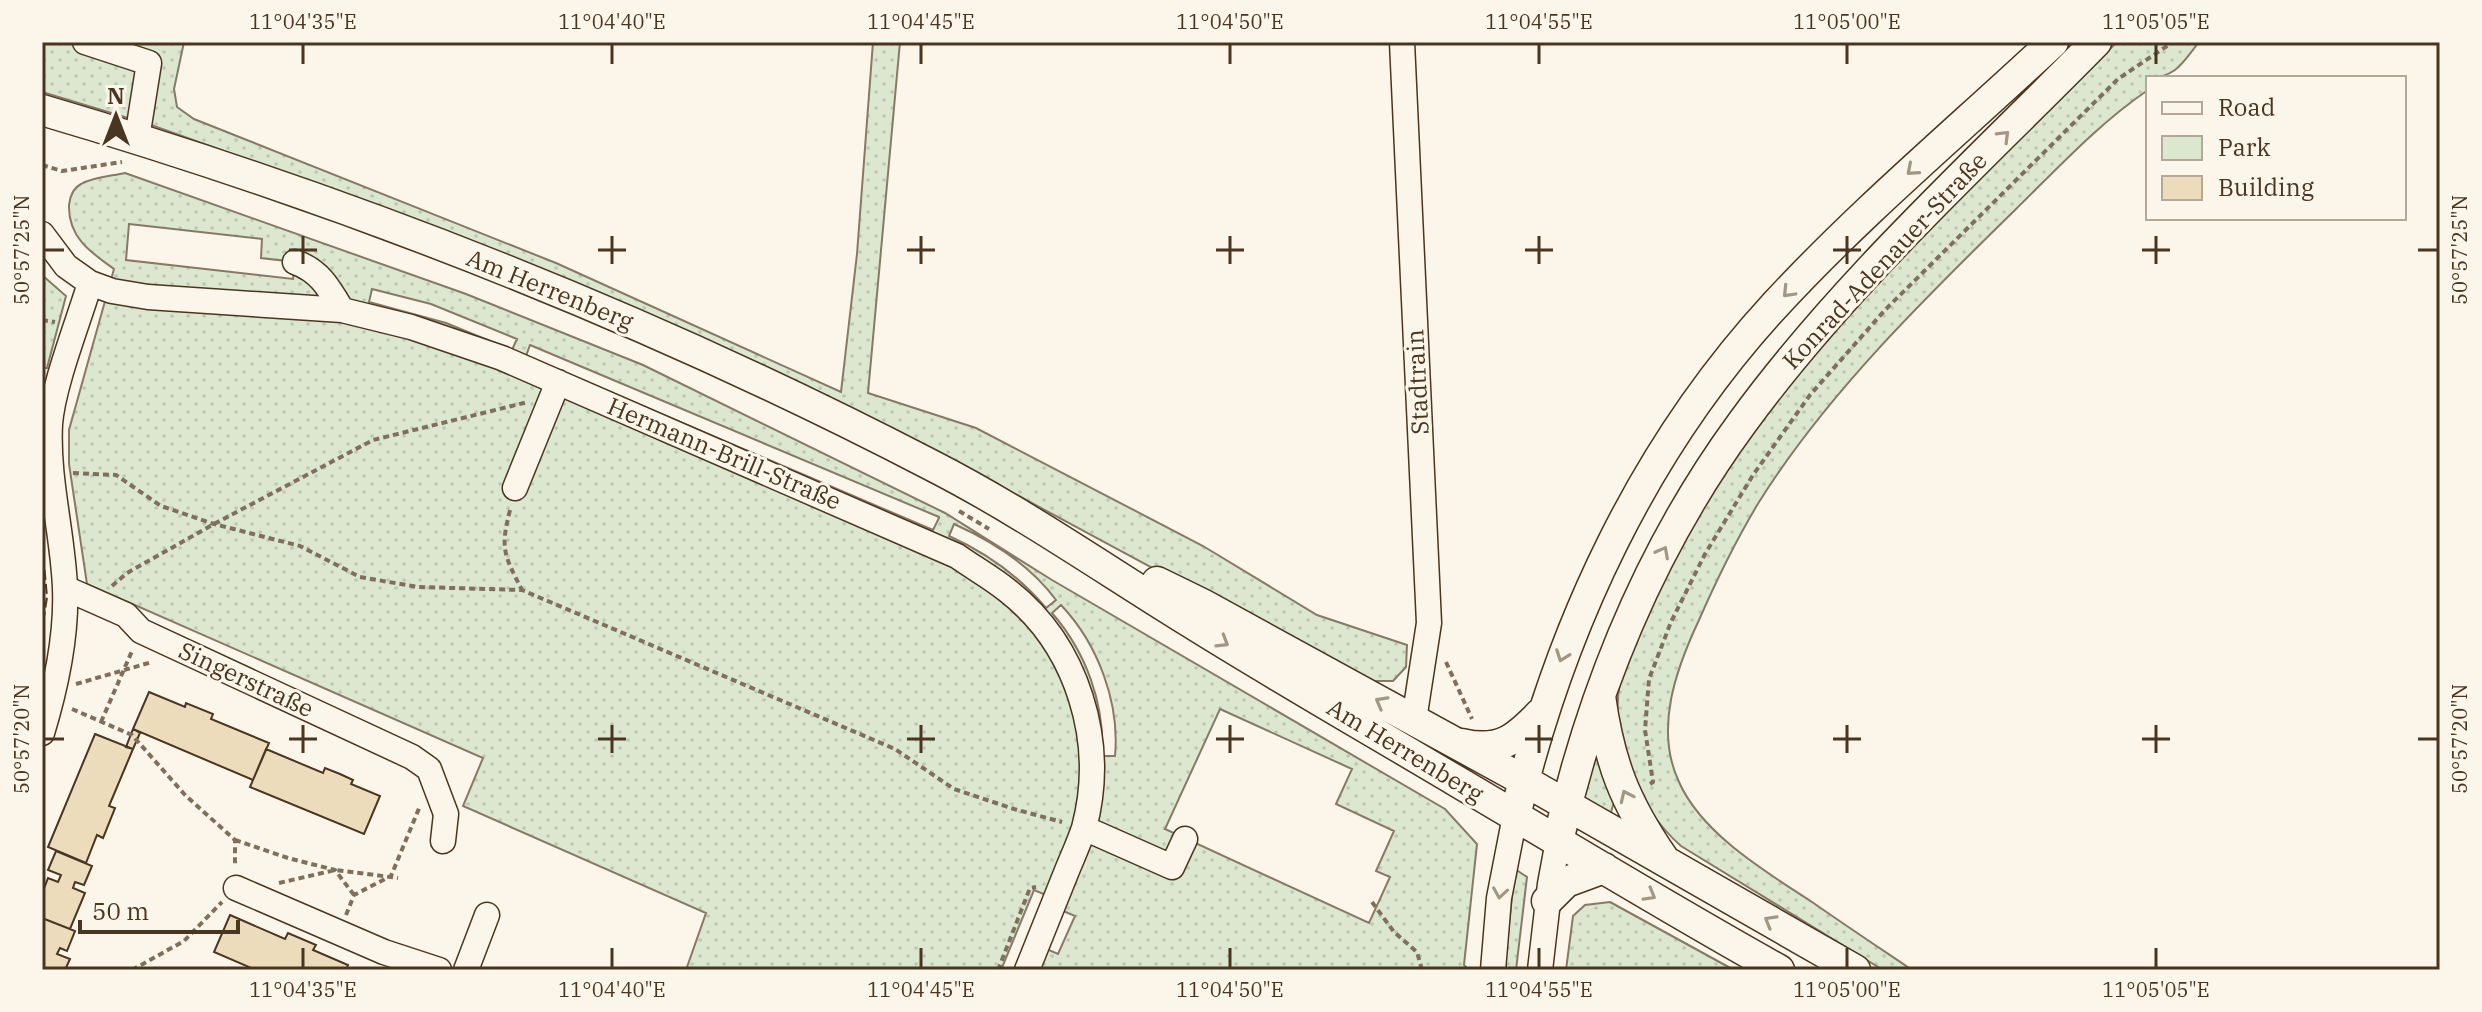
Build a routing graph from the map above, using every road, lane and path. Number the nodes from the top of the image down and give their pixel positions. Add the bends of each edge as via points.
1 (85, 42) edge
2 (1402, 42) edge
3 (2053, 42) edge
4 (2096, 42) edge
5 (2173, 42) edge
6 (42, 110) edge
7 (132, 150) junction
8 (42, 165) edge
9 (42, 234) edge
10 (295, 262) dead end
11 (90, 283) junction
12 (342, 310) junction
13 (50, 387) edge
14 (555, 389) junction
15 (52, 472) junction
16 (515, 488) joint
17 (214, 524) junction
18 (1036, 524) junction
19 (65, 588) junction
20 (522, 590) junction
21 (95, 601) junction
22 (1429, 623) junction
23 (136, 645) junction
24 (124, 670) junction
25 (1600, 692) junction
26 (48, 709) edge
27 (1542, 711) junction
28 (1414, 720) junction
29 (1472, 720) dead end
30 (101, 722) junction
31 (1452, 742) junction
32 (1523, 780) junction
33 (423, 800) dead end
34 (1627, 801) junction
35 (1566, 806) junction
36 (1515, 816) junction
37 (412, 828) junction
38 (1084, 828) junction
39 (432, 836) joint
40 (1185, 839) dead end
41 (235, 840) junction
42 (1558, 841) junction
43 (1667, 863) junction
44 (1604, 868) junction
45 (335, 870) junction
46 (391, 876) junction
47 (398, 878) dead end
48 (244, 891) junction
49 (354, 895) junction
50 (1547, 901) junction
51 (1372, 902) dead end
52 (487, 915) dead end
53 (340, 932) junction
54 (406, 965) edge
55 (132, 970) edge
56 (439, 970) edge
57 (466, 970) edge
58 (1027, 970) edge
59 (1422, 970) edge
60 (1493, 970) edge
61 (1540, 970) edge
62 (1779, 970) edge
63 (1855, 970) edge

1 - 7 street via 149,63
2 - 22 street, Stadtrain
3 -> 27 main road, Konrad-Adenauer-Straße via 1842,235 1774,306 1708,387 1632,503 1584,601
25 -> 4 main road, Konrad-Adenauer-Straße via 1647,583 1741,423 1856,286
5 - 34 path via 2118,79 1885,310 1810,395 1753,475 1671,622 1649,679 1645,730 1653,782
6 - 7 main road, Am Herrenberg
7 - 8 path via 62,171
7 - 18 main road, Am Herrenberg via 314,199 656,333 932,465
9 - 11 street, Hermann-Brill-Straße via 66,266
10 - 12 street via 325,281
11 - 12 street, Hermann-Brill-Straße via 148,297
11 - 13 street
12 - 14 street, Hermann-Brill-Straße via 502,358
13 - 15 street
14 - 16 street
14 - 17 path via 373,440
14 - 38 street, Hermann-Brill-Straße via 957,556 1009,592 1058,648 1084,704 1092,745
15 - 17 path via 116,475 161,506
15 - 19 street
16 - 20 path via 503,536 505,557
17 - 20 path via 300,546 360,577 418,587
17 - 21 path via 127,573
28 -> 18 main road, Am Herrenberg via 1202,604
18 -> 36 main road, Am Herrenberg
19 - 21 street, Singerstraße
19 - 26 street via 65,628
20 - 38 path via 895,749 954,789
21 - 23 street, Singerstraße via 126,615
22 - 28 street, Stadtrain
22 - 29 path
23 - 24 path
23 - 24 path via 158,660
23 - 39 street, Singerstraße via 412,757 429,769 446,814
24 - 26 path
24 - 30 path
34 -> 25 main road
25 - 35 main road, Konrad-Adenauer-Straße
26 - 30 path
27 - 31 main road via 1501,745
27 - 32 main road, Konrad-Adenauer-Straße
28 - 31 main road, Am Herrenberg
30 - 41 path via 132,735 185,795
31 - 32 main road, Am Herrenberg
32 - 35 main road, Am Herrenberg
32 - 36 main road, Konrad-Adenauer-Straße
33 - 37 path
34 - 43 main road
35 - 42 main road, Konrad-Adenauer-Straße
35 - 43 main road, Am Herrenberg
36 - 42 main road, Am Herrenberg
36 -> 60 street via 1499,898
37 - 39 path
37 - 46 path
38 - 40 street via 1172,867
38 - 58 street, Hermann-Brill-Straße
41 - 45 path
41 - 48 path
42 - 44 main road, Am Herrenberg
42 - 50 street
63 -> 43 main road
44 - 50 main road via 1566,882
44 -> 62 main road, Am Herrenberg
45 - 46 path
45 - 48 path
45 - 49 path
46 - 47 path
46 - 49 path
48 - 53 street
48 - 55 path via 184,941
49 - 53 path
50 - 61 street
51 - 59 path via 1417,952
52 - 57 street
53 - 54 street
54 - 56 street

